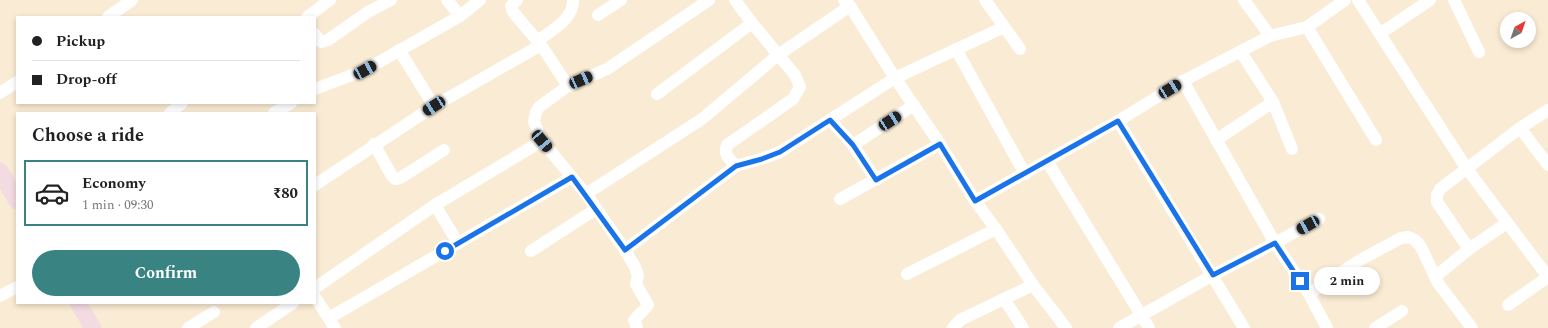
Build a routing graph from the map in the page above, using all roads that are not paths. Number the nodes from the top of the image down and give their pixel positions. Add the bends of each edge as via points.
1 (132, 0) edge
2 (330, 0) edge
3 (390, 0) edge
4 (447, 0) edge
5 (480, 0) edge
6 (518, 0) edge
7 (573, 0) edge
8 (621, 0) edge
9 (709, 0) edge
10 (735, 0) edge
11 (985, 0) edge
12 (1244, 0) edge
13 (1345, 0) edge
14 (1358, 0) edge
15 (1430, 0) edge
16 (1454, 0) edge
17 (847, 3) edge
18 (598, 15) dead end
19 (109, 16) edge
20 (308, 16) edge
21 (460, 16) junction
22 (752, 23) junction
23 (1307, 26) junction
24 (1004, 27) junction
25 (1381, 33) junction
26 (316, 35) edge
27 (1270, 36) junction
28 (539, 43) junction
29 (956, 49) junction
30 (399, 50) junction
31 (1020, 50) dead end
32 (1240, 52) junction
33 (1479, 52) dead end
34 (778, 55) junction
35 (895, 78) junction
36 (1183, 81) junction
37 (16, 83) edge
38 (316, 85) edge
39 (568, 86) junction
40 (0, 93) edge
41 (657, 94) dead end
42 (1273, 102) junction
43 (181, 104) edge
44 (914, 105) junction
45 (434, 106) junction
46 (1548, 110) edge
47 (171, 112) edge
48 (830, 120) junction
49 (1118, 121) junction
50 (1520, 128) junction
51 (1216, 140) junction
52 (1376, 140) dead end
53 (542, 141) junction
54 (374, 144) junction
55 (940, 144) junction
56 (853, 145) junction
57 (1292, 149) dead end
58 (444, 150) dead end
59 (1047, 161) junction
60 (1548, 165) edge
61 (736, 166) junction
62 (1467, 169) junction
63 (0, 172) edge
64 (1025, 174) junction
65 (572, 177) junction
66 (876, 180) junction
67 (316, 184) edge
68 (586, 194) junction
69 (16, 199) edge
70 (840, 199) dead end
71 (975, 201) junction
72 (435, 205) junction
73 (596, 209) junction
74 (1319, 219) dead end
75 (1507, 223) junction
76 (996, 229) junction
77 (1275, 243) junction
78 (458, 244) junction
79 (1469, 249) junction
80 (625, 250) junction
81 (531, 251) dead end
82 (1543, 261) edge
83 (907, 274) dead end
84 (1213, 275) junction
85 (1435, 277) junction
86 (1548, 277) edge
87 (1033, 285) junction
88 (316, 287) edge
89 (16, 288) edge
90 (1308, 294) junction
91 (0, 296) edge
92 (316, 299) edge
93 (1004, 299) junction
94 (79, 304) edge
95 (292, 304) edge
96 (1508, 305) dead end
97 (1402, 311) dead end
98 (214, 312) dead end
99 (1142, 316) junction
100 (332, 323) edge
101 (93, 328) edge
102 (188, 328) edge
103 (256, 328) edge
104 (637, 328) edge
105 (953, 328) edge
106 (1023, 328) edge
107 (1066, 328) edge
108 (1119, 328) edge
109 (1149, 328) edge
110 (1244, 328) edge
111 (1328, 328) edge
112 (1375, 328) edge
113 (1472, 328) edge

1 - 19 street
2 - 20 street
3 - 26 street via 328,40 321,42
4 - 21 street
5 - 21 street
6 - 28 street via 511,6 513,12
7 - 28 street via 570,13 564,21
8 - 18 street
9 - 39 street via 606,69
10 - 22 street
11 - 24 street
12 - 27 street
13 - 23 street
14 - 25 street
15 - 25 street
16 - 33 street
17 - 34 street
17 - 35 street
21 - 30 street
22 - 34 street
22 - 41 street
23 - 27 street
23 - 52 street
24 - 29 street
24 - 31 street
25 - 62 street
27 - 32 street
28 - 39 street
28 - 45 street
29 - 35 street
29 - 64 street
30 - 38 street via 365,70
30 - 45 street
32 - 36 street
32 - 42 street
34 - 61 street via 795,75 800,87 793,99 727,145 725,154
34 - 68 street via 702,119
35 - 44 street
35 - 48 street
36 - 49 street
36 - 51 street
37 - 40 street
39 - 53 street via 536,112 534,122
42 - 51 street
42 - 57 street
43 - 47 street
44 - 55 street
44 - 56 street
45 - 54 street
46 - 50 street
48 - 56 street
48 - 61 street via 780,152
49 - 59 street
49 - 84 street
50 - 60 street
50 - 62 street
51 - 77 street
53 - 65 street
53 - 72 street
54 - 58 street via 395,179
54 - 67 street
55 - 66 street
55 - 71 street
56 - 66 street
59 - 64 street
59 - 99 street
61 - 80 street
62 - 75 street
62 - 79 street via 1440,189 1437,202
63 - 69 main road
64 - 71 street
65 - 68 street
65 - 78 street
66 - 70 street
68 - 73 street
71 - 76 street
72 - 78 street
72 - 88 street
73 - 80 street
73 - 81 street
74 - 77 street
75 - 79 street
75 - 82 street
76 - 83 street
76 - 87 street
77 - 84 street
77 - 90 street
78 - 100 street
79 - 85 street
80 - 104 street via 638,276 636,284 648,305 634,320
82 - 86 street
84 - 99 street
84 - 110 street
85 - 90 street via 1415,240 1409,237 1401,238 1360,260
85 - 113 street
86 - 96 street
87 - 93 street
87 - 107 street
89 - 91 street
90 - 111 street
92 - 100 street
93 - 105 street via 960,320
93 - 106 street
94 - 101 main road
95 - 103 street
97 - 112 street
98 - 102 street
99 - 108 street
99 - 109 street

